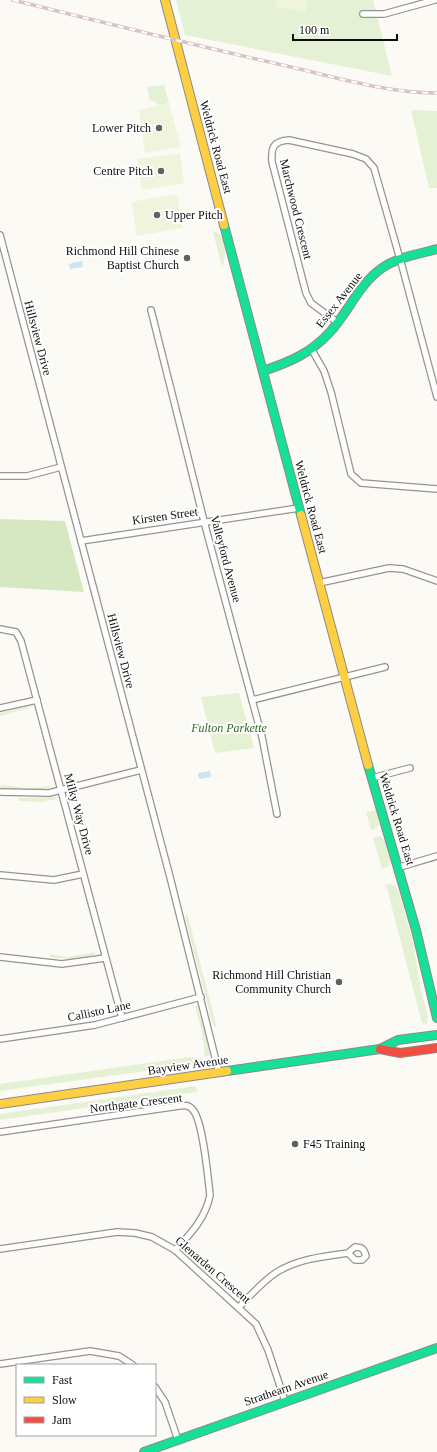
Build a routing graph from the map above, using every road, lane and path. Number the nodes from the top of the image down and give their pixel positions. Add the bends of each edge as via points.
1 (165, 0) edge
2 (435, 0) edge
3 (364, 14) dead end
4 (0, 235) edge
5 (437, 249) edge
6 (400, 259) junction
7 (151, 310) dead end
8 (337, 322) junction
9 (312, 350) junction
10 (263, 371) junction
11 (437, 397) edge
12 (61, 467) junction
13 (0, 476) edge
14 (437, 489) edge
15 (300, 508) junction
16 (204, 522) junction
17 (81, 541) junction
18 (437, 581) edge
19 (319, 583) junction
20 (0, 629) edge
21 (385, 667) dead end
22 (344, 678) junction
23 (37, 700) junction
24 (252, 700) junction
25 (0, 708) edge
26 (410, 768) dead end
27 (141, 770) junction
28 (372, 778) junction
29 (62, 791) junction
30 (0, 792) edge
31 (277, 814) dead end
32 (437, 856) edge
33 (400, 867) junction
34 (83, 874) junction
35 (0, 875) edge
36 (0, 957) edge
37 (105, 958) junction
38 (201, 997) junction
39 (122, 1018) junction
40 (437, 1018) edge
41 (437, 1035) edge
42 (0, 1039) edge
43 (437, 1048) edge
44 (380, 1049) junction
45 (219, 1073) junction
46 (0, 1104) edge
47 (0, 1132) edge
48 (0, 1248) edge
49 (175, 1250) junction
50 (348, 1254) dead end
51 (239, 1307) junction
52 (437, 1348) edge
53 (0, 1364) edge
54 (131, 1364) edge
55 (156, 1388) edge
56 (285, 1401) junction
57 (178, 1440) junction
58 (144, 1452) edge

1 - 10 street, Weldrick Road East
2 - 3 street via 384,14
4 - 12 street, Hillsview Drive
5 - 6 street, Essex Avenue
6 - 8 street, Essex Avenue via 382,268 368,280
6 - 8 street, Marchwood Crescent via 378,178 366,159 289,140 275,144 271,150 272,162 306,293 311,303
6 - 11 street
7 - 16 street, Valleyford Avenue
8 - 9 street, Essex Avenue via 332,331
9 - 10 street, Essex Avenue via 291,362
9 - 14 street via 331,392 351,474 361,483
10 - 15 street, Weldrick Road East
12 - 13 street via 27,476
12 - 17 street, Hillsview Drive
15 - 16 street, Kirsten Street
15 - 19 street, Weldrick Road East
16 - 17 street, Kirsten Street
16 - 24 street, Valleyford Avenue
17 - 27 street, Hillsview Drive
18 - 19 street via 403,569 390,568
19 - 22 street, Weldrick Road East
20 - 23 street, Milky Way Drive via 19,635
21 - 22 street
22 - 24 street
22 - 28 street, Weldrick Road East
23 - 25 street
23 - 29 street, Milky Way Drive
24 - 31 street, Valleyford Avenue
26 - 28 street
27 - 29 street
27 - 38 street, Hillsview Drive
28 - 33 street, Weldrick Road East
29 - 30 street
29 - 34 street, Milky Way Drive
32 - 33 street
33 - 40 street, Weldrick Road East
34 - 35 street via 54,880
34 - 37 street, Milky Way Drive
36 - 37 street via 62,964
37 - 39 street, Milky Way Drive
38 - 39 street, Callisto Lane
38 - 45 street, Hillsview Drive
39 - 42 street, Callisto Lane via 95,1025
41 - 44 street, Bayview Avenue via 398,1040
43 - 44 street, Bayview Avenue via 400,1053
44 - 45 street, Bayview Avenue
45 - 46 street, Bayview Avenue
47 - 49 street, Northgate Crescent via 185,1105 190,1107 199,1120 210,1195 202,1218
48 - 49 street, Glenarden Crescent via 117,1232 135,1232 152,1237
49 - 51 street, Glenarden Crescent
50 - 51 street via 305,1261 277,1272
51 - 56 street, Glenarden Crescent via 256,1324 268,1350
52 - 56 street, Strathearn Avenue
53 - 54 street via 90,1351 119,1356
55 - 57 street via 165,1402
56 - 57 street, Strathearn Avenue
57 - 58 street, Strathearn Avenue

